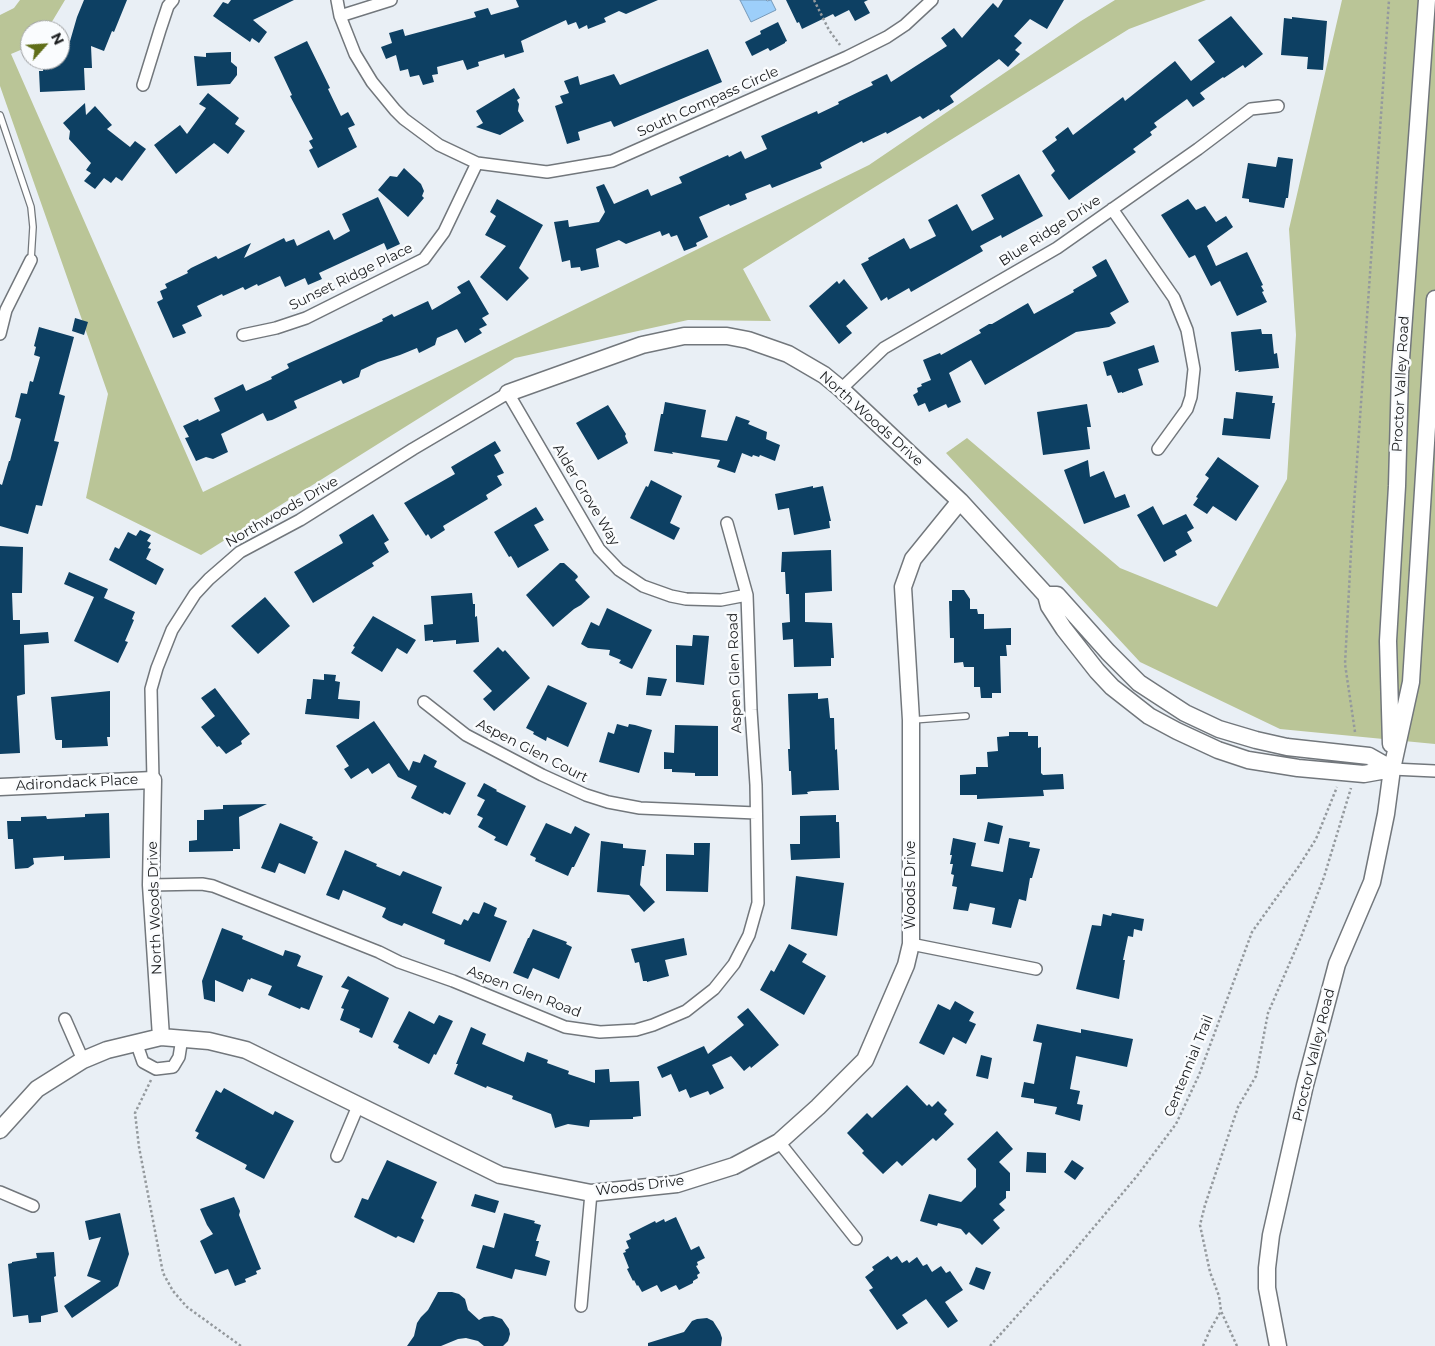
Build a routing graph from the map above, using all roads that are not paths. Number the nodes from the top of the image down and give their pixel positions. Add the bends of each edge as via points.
1 (173, 0) edge
2 (337, 0) edge
3 (391, 0) edge
4 (932, 0) edge
5 (1427, 0) edge
6 (340, 16) junction
7 (143, 86) dead end
8 (1278, 106) dead end
9 (0, 115) edge
10 (477, 163) junction
11 (1112, 209) junction
12 (31, 260) joint
13 (1435, 299) edge
14 (0, 334) edge
15 (243, 335) dead end
16 (841, 389) junction
17 (508, 393) junction
18 (1158, 449) dead end
19 (960, 501) junction
20 (727, 523) dead end
21 (748, 595) junction
22 (424, 702) dead end
23 (966, 716) dead end
24 (911, 720) junction
25 (1392, 769) junction
26 (1435, 771) edge
27 (153, 780) junction
28 (0, 787) edge
29 (756, 813) junction
30 (151, 885) junction
31 (910, 944) junction
32 (1036, 969) dead end
33 (65, 1019) dead end
34 (161, 1037) junction
35 (182, 1038) junction
36 (136, 1042) junction
37 (83, 1060) junction
38 (358, 1106) junction
39 (0, 1130) edge
40 (779, 1142) junction
41 (337, 1156) dead end
42 (0, 1192) edge
43 (591, 1193) junction
44 (33, 1206) dead end
45 (856, 1239) dead end
46 (581, 1306) dead end
47 (1278, 1346) edge

1 - 7 street via 162,22
2 - 6 street, South Compass Circle
3 - 6 street
4 - 10 street, South Compass Circle via 887,37 612,161 547,172
5 - 25 street, Proctor Valley Road via 1400,373 1388,642
6 - 10 street, South Compass Circle via 365,71 395,110 439,145
8 - 11 street, Blue Ridge Drive via 1251,109
9 - 12 lane via 31,208
10 - 15 street, Sunset Ridge Place via 444,232 424,259 306,318
11 - 16 street, Blue Ridge Drive via 1057,248 884,348
11 - 18 street via 1174,298 1187,330 1194,368 1191,397 1187,409
12 - 14 street via 6,310
13 - 25 street, Proctor Valley Road via 1412,682
16 - 17 street, North Woods Drive via 788,354 748,340 705,335 642,344
16 - 19 street, North Woods Drive
17 - 21 street, Alder Grove Way via 599,549 619,570 643,586 686,599 721,600
17 - 27 street, Northwoods Drive via 240,552 208,579 172,630 151,689
19 - 24 street, Woods Drive via 913,559 903,587
19 - 25 street, North Woods Drive via 1046,594 1057,595 1139,683 1184,713 1219,729 1256,740 1287,747 1369,756
20 - 21 street, Aspen Glen Road
21 - 29 street, Aspen Glen Road
22 - 29 street, Aspen Glen Court via 466,735 586,795 640,808
23 - 24 lane
24 - 31 street, Woods Drive
25 - 26 street, North Woods Drive
25 - 47 street, Proctor Valley Road via 1372,882 1337,964 1270,1235 1267,1288
27 - 28 street, Adirondack Place
27 - 30 street, North Woods Drive
29 - 30 street, Aspen Glen Road via 758,903 749,935 734,964 714,989 686,1011 653,1025 618,1032 565,1027 213,886
30 - 34 street, North Woods Drive
31 - 32 street
31 - 40 street, Woods Drive via 906,965 865,1060
33 - 37 street
34 - 35 street, Woods Drive
34 - 36 street, Woods Drive
35 - 36 street via 179,1057 173,1067 156,1069 143,1062
35 - 38 street, Woods Drive via 246,1050
36 - 37 street, Woods Drive
37 - 39 street, Woods Drive via 38,1089
38 - 41 street
38 - 43 street, Woods Drive via 500,1175
40 - 43 street, Woods Drive via 734,1166 677,1184
40 - 45 street
42 - 44 street
43 - 46 street

